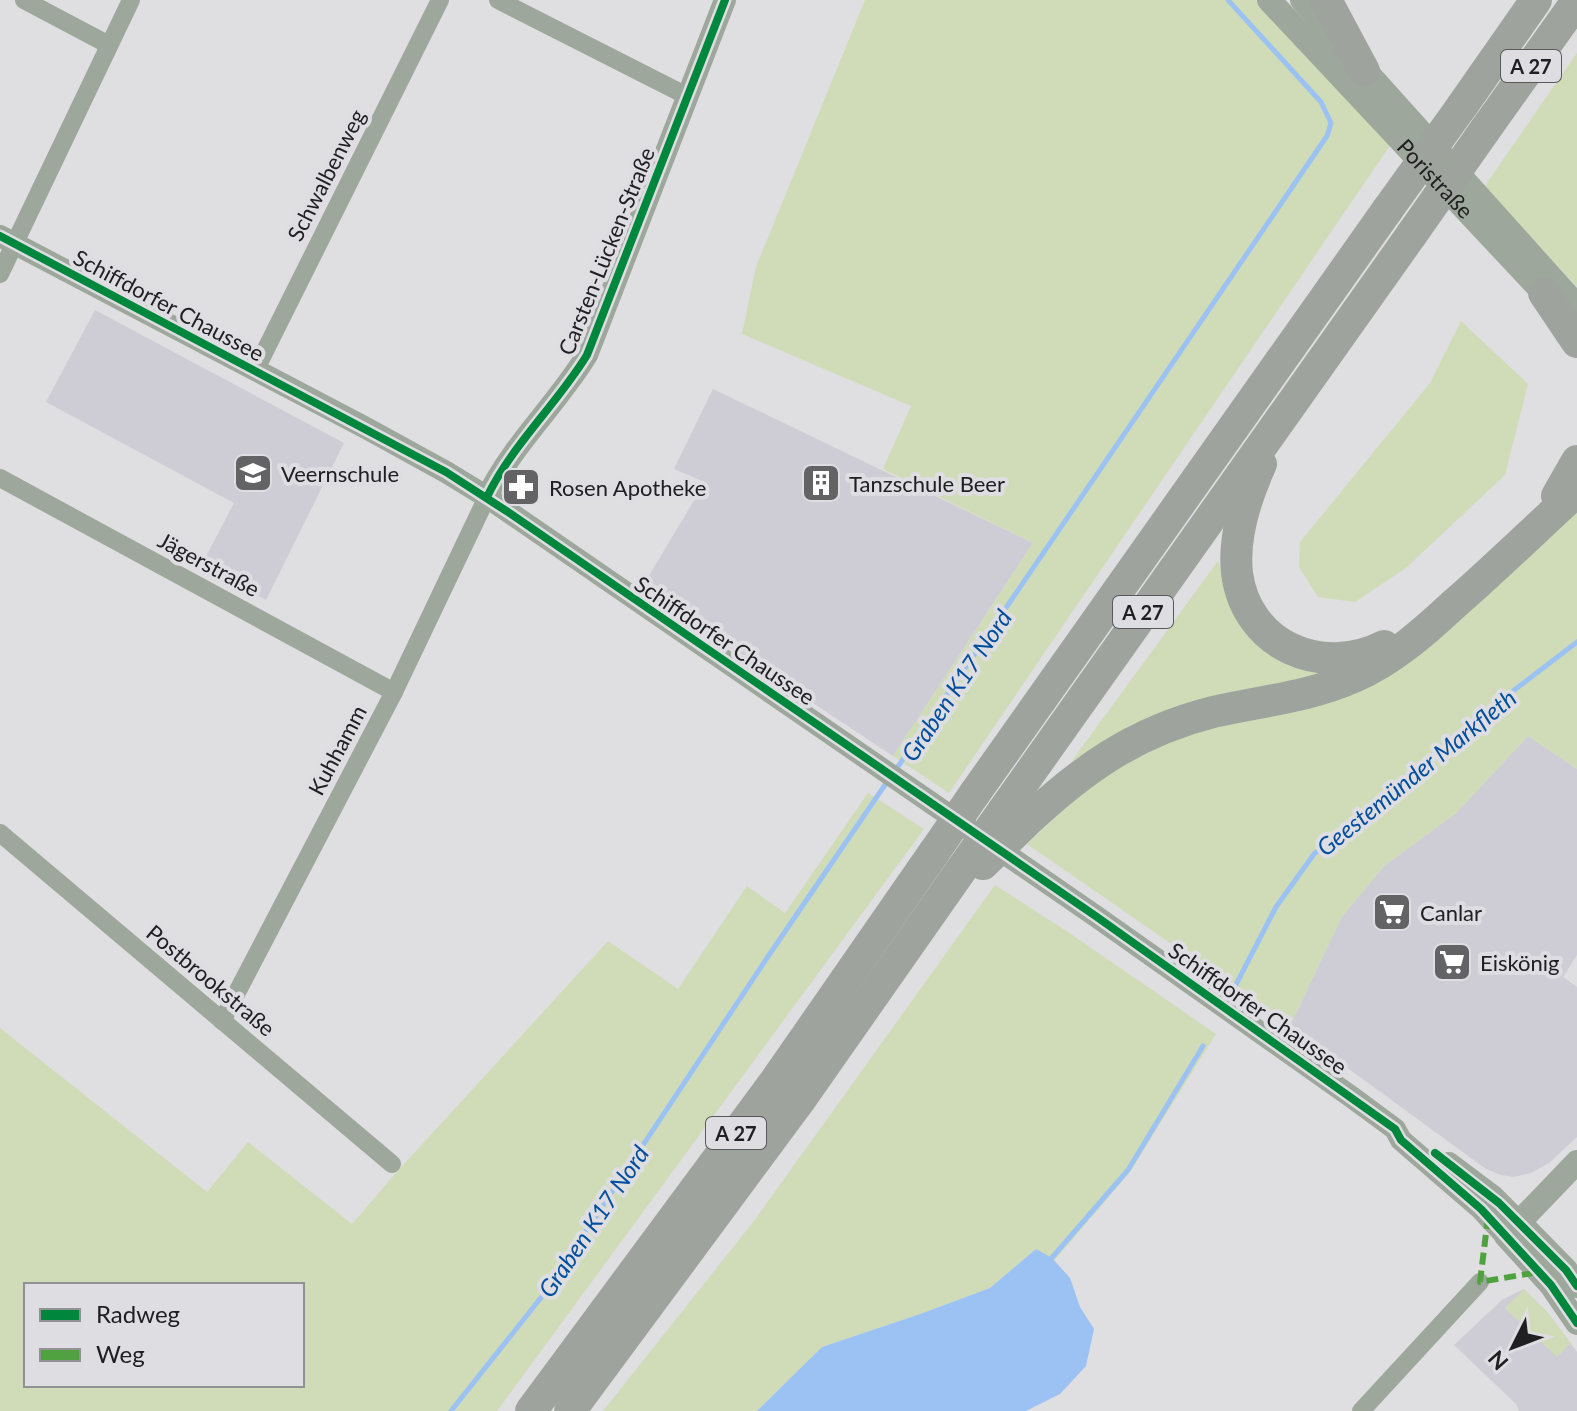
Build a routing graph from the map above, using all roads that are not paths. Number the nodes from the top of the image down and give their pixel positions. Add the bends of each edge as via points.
1 (24, 0) edge
2 (131, 0) edge
3 (440, 0) edge
4 (498, 0) edge
5 (725, 0) edge
6 (1269, 0) edge
7 (1278, 0) edge
8 (1302, 0) edge
9 (1326, 0) edge
10 (1536, 0) edge
11 (1577, 1) edge
12 (1294, 28) junction
13 (109, 45) junction
14 (1364, 71) junction
15 (687, 96) junction
16 (7, 240) edge
17 (0, 274) edge
18 (1544, 293) junction
19 (1577, 306) edge
20 (1577, 330) edge
21 (1577, 342) edge
22 (255, 371) junction
23 (1283, 414) junction
24 (1577, 461) edge
25 (0, 478) edge
26 (1572, 490) edge
27 (487, 497) junction
28 (394, 692) junction
29 (1013, 818) junction
30 (0, 833) edge
31 (222, 1021) junction
32 (1577, 1162) edge
33 (392, 1164) dead end
34 (1577, 1182) edge
35 (1517, 1234) junction
36 (1480, 1282) dead end
37 (1577, 1286) edge
38 (1577, 1323) edge
39 (531, 1411) edge
40 (570, 1411) edge
41 (1361, 1411) edge

1 - 13 street
2 - 13 street
3 - 22 street, Schwalbenweg
4 - 15 street
5 - 15 street, Carsten-Lücken-Straße
6 - 12 main road, Poristraße
7 - 12 main road, Poristraße
8 - 14 main road, Poristraße
9 - 14 highway
10 - 39 highway, A 27, bridge via 776,1080
11 - 23 highway, A 27, bridge
12 - 18 main road, Poristraße
13 - 16 street
14 - 19 main road, Poristraße
15 - 27 street, Carsten-Lücken-Straße via 587,355
16 - 17 street
16 - 22 street, Schiffdorfer Chaussee
18 - 20 main road, Poristraße
18 - 21 highway
22 - 27 street, Schiffdorfer Chaussee
23 - 26 highway via 1251,486 1237,573 1251,614 1268,633 1313,657 1335,660 1374,651 1415,627
23 - 29 highway, A 27
24 - 26 highway
25 - 28 street, Jägerstraße
26 - 29 highway via 1418,637 1357,676 1148,734 1106,757 1048,802
27 - 28 street, Kuhhamm
27 - 35 street, Schiffdorfer Chaussee via 1395,1129 1407,1131 1493,1196
28 - 31 street, Kuhhamm
29 - 40 highway, A 27, bridge via 892,971
30 - 31 street, Postbrookstraße
31 - 33 street, Postbrookstraße
32 - 35 main road
34 - 35 main road
35 - 37 main road, Schiffdorfer Chaussee via 1566,1270
35 - 38 main road, Schiffdorfer Chaussee
36 - 41 street

